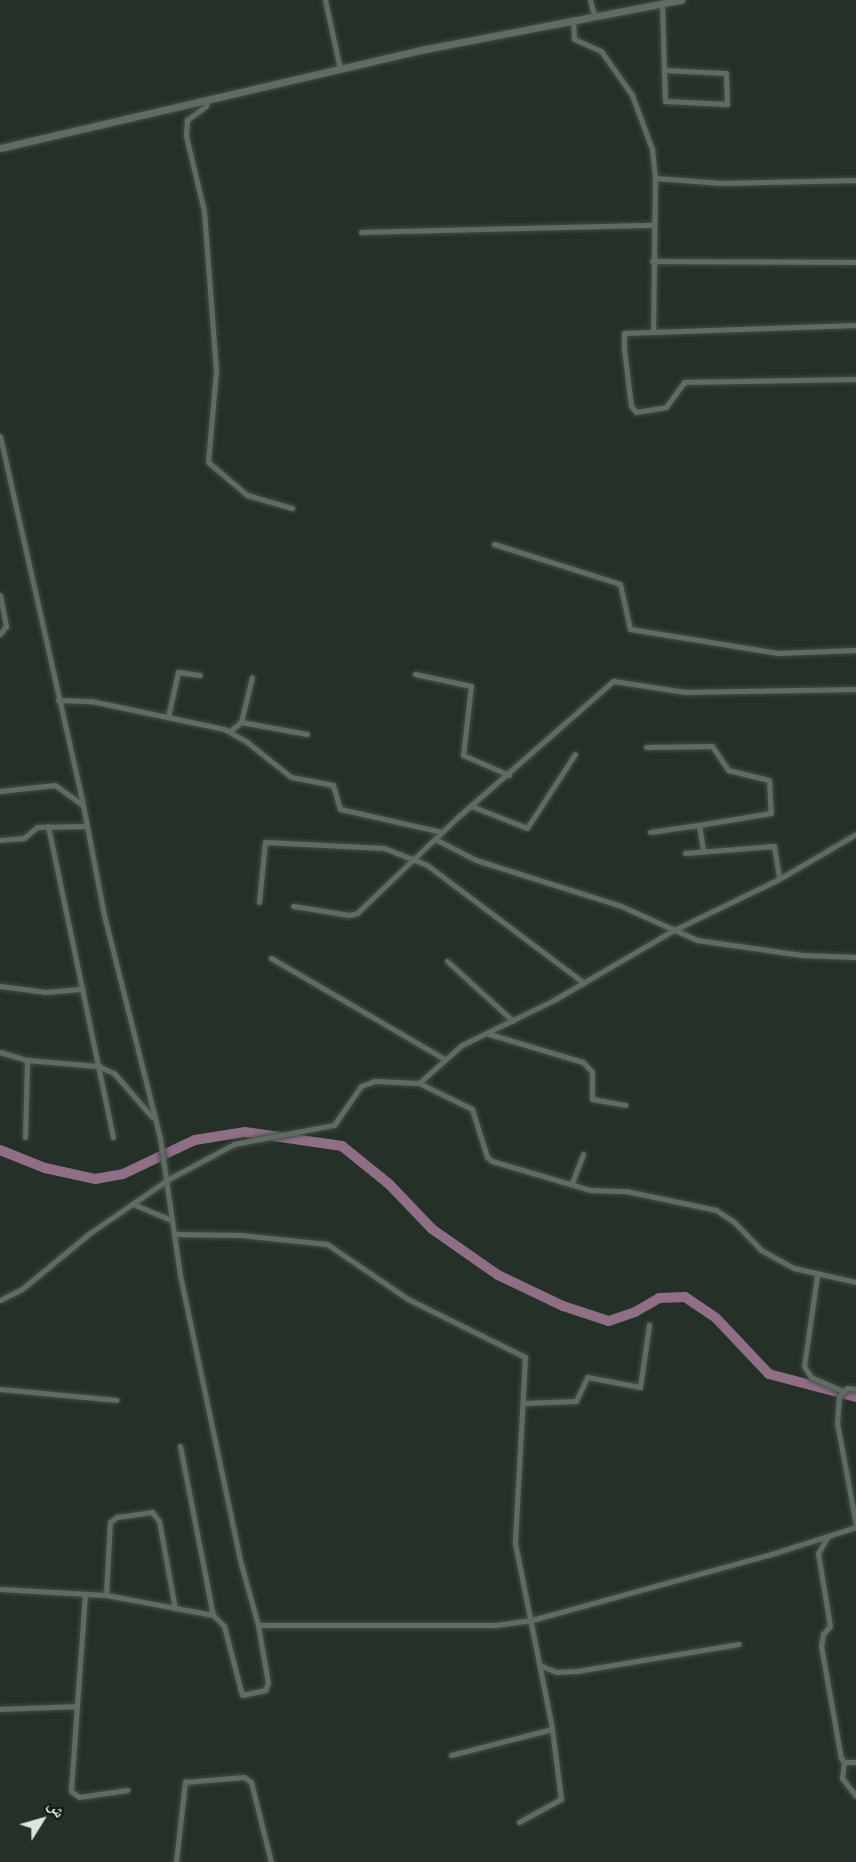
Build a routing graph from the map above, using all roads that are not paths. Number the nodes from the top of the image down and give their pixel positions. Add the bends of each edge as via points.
1 (325, 0) edge
2 (590, 0) edge
3 (681, 0) edge
4 (662, 3) junction
5 (594, 15) junction
6 (573, 19) junction
7 (340, 69) junction
8 (664, 70) junction
9 (207, 99) junction
10 (0, 148) edge
11 (655, 178) junction
12 (856, 180) edge
13 (653, 225) junction
14 (361, 232) dead end
15 (652, 261) junction
16 (856, 262) edge
17 (856, 325) edge
18 (653, 331) junction
19 (856, 379) edge
20 (0, 436) edge
21 (292, 508) dead end
22 (494, 544) dead end
23 (0, 595) edge
24 (0, 634) edge
25 (856, 650) edge
26 (415, 674) dead end
27 (200, 675) dead end
28 (252, 677) dead end
29 (856, 688) edge
30 (58, 700) junction
31 (168, 717) junction
32 (241, 722) junction
33 (230, 731) junction
34 (307, 734) dead end
35 (646, 747) dead end
36 (575, 753) dead end
37 (509, 775) junction
38 (0, 792) edge
39 (83, 805) junction
40 (471, 806) junction
41 (699, 825) junction
42 (48, 826) junction
43 (87, 826) junction
44 (442, 832) junction
45 (650, 832) dead end
46 (856, 834) edge
47 (435, 839) junction
48 (0, 840) edge
49 (703, 850) junction
50 (685, 853) dead end
51 (414, 858) junction
52 (779, 879) junction
53 (259, 902) dead end
54 (293, 906) dead end
55 (674, 930) junction
56 (856, 957) edge
57 (271, 958) dead end
58 (447, 962) dead end
59 (584, 983) junction
60 (0, 986) edge
61 (83, 989) junction
62 (513, 1021) junction
63 (489, 1034) junction
64 (0, 1052) edge
65 (443, 1059) junction
66 (27, 1060) junction
67 (99, 1066) junction
68 (419, 1083) junction
69 (625, 1105) dead end
70 (155, 1120) junction
71 (25, 1137) dead end
72 (113, 1137) dead end
73 (583, 1154) dead end
74 (167, 1180) junction
75 (572, 1183) junction
76 (133, 1204) junction
77 (171, 1220) junction
78 (174, 1234) junction
79 (817, 1276) junction
80 (856, 1282) edge
81 (0, 1300) edge
82 (649, 1325) dead end
83 (0, 1389) edge
84 (856, 1389) edge
85 (842, 1391) junction
86 (116, 1400) dead end
87 (523, 1403) junction
88 (180, 1446) dead end
89 (856, 1526) edge
90 (828, 1536) junction
91 (0, 1589) edge
92 (85, 1594) junction
93 (105, 1595) junction
94 (175, 1609) junction
95 (213, 1615) junction
96 (532, 1620) junction
97 (258, 1625) junction
98 (739, 1644) dead end
99 (539, 1665) junction
100 (77, 1706) junction
101 (0, 1708) edge
102 (552, 1729) junction
103 (451, 1755) dead end
104 (844, 1762) junction
105 (856, 1762) edge
106 (127, 1790) dead end
107 (856, 1796) edge
108 (519, 1822) dead end
109 (176, 1862) edge
110 (271, 1862) edge

1 - 7 street
2 - 5 street
3 - 4 street
4 - 5 street
4 - 8 street
5 - 6 street
6 - 7 street
6 - 11 street via 574,39 595,46 606,55 637,104 652,149
7 - 9 street
8 - 8 street via 667,102 727,104 726,73
9 - 10 street
9 - 21 street via 206,106 187,120 186,136 204,212 216,371 208,462 247,495
11 - 12 street via 722,183
11 - 13 street
13 - 14 street
13 - 15 street
15 - 16 street
15 - 18 street
17 - 18 street
18 - 19 street via 624,333 624,368 631,406 636,412 666,408 684,382
20 - 30 street
22 - 25 street via 620,584 630,628 778,653
23 - 24 street via 6,626
26 - 37 street via 471,687 463,756
27 - 31 street via 178,672
28 - 32 street
29 - 37 street via 685,692 613,681
30 - 31 street via 91,701
30 - 39 street
31 - 33 street
32 - 33 street
32 - 34 street
33 - 44 street via 286,775 333,785 340,809
35 - 41 street via 712,746 728,770 767,778 771,813
36 - 40 street via 527,828
37 - 40 street
38 - 39 street via 55,785
39 - 43 street
40 - 44 street
41 - 45 street
41 - 49 street
42 - 43 street
42 - 48 street via 37,827 21,839
42 - 61 street
43 - 70 street via 104,915
44 - 47 street
46 - 52 street
47 - 51 street
47 - 55 street via 476,860 621,906
49 - 50 street
49 - 52 street via 774,846
51 - 53 street via 384,848 265,842
51 - 54 street via 354,915
51 - 59 street
52 - 55 street
55 - 56 street via 697,940 770,951
55 - 59 street
57 - 65 street
58 - 62 street
59 - 62 street
60 - 61 street via 46,993
61 - 67 street
62 - 63 street
63 - 65 street via 462,1045
63 - 69 street via 583,1062 592,1072 592,1099
64 - 66 street
65 - 68 street
66 - 67 street
66 - 71 street
67 - 70 street via 124,1080
67 - 72 street
68 - 74 street via 368,1082 334,1125 234,1144
68 - 75 street via 472,1109 487,1157 492,1161
70 - 74 street
73 - 75 street
74 - 76 street
74 - 77 street
75 - 79 street via 716,1210 761,1250
76 - 77 street
76 - 81 street via 22,1289
77 - 78 street
78 - 87 street via 241,1235 327,1244 408,1299 525,1357
78 - 97 street via 238,1552
79 - 80 street
79 - 85 street via 804,1366 811,1377
82 - 87 street via 640,1387 587,1377 576,1401
83 - 86 street
84 - 85 street
85 - 89 street via 838,1433
87 - 96 street via 515,1543
88 - 95 street
89 - 90 street
90 - 96 street
90 - 104 street via 818,1554 830,1626 823,1634 822,1646
91 - 92 street
92 - 93 street
92 - 100 street
93 - 94 street
93 - 94 street via 110,1522 117,1517 152,1512 159,1521
94 - 95 street
95 - 97 street via 224,1626 242,1695 265,1690 268,1683
96 - 97 street via 496,1625
96 - 99 street
98 - 99 street via 577,1671 556,1672
99 - 102 street
100 - 101 street
100 - 106 street via 74,1795
102 - 103 street
102 - 108 street via 561,1799
104 - 105 street
104 - 107 street via 842,1778
109 - 110 street via 185,1782 244,1777 251,1782

